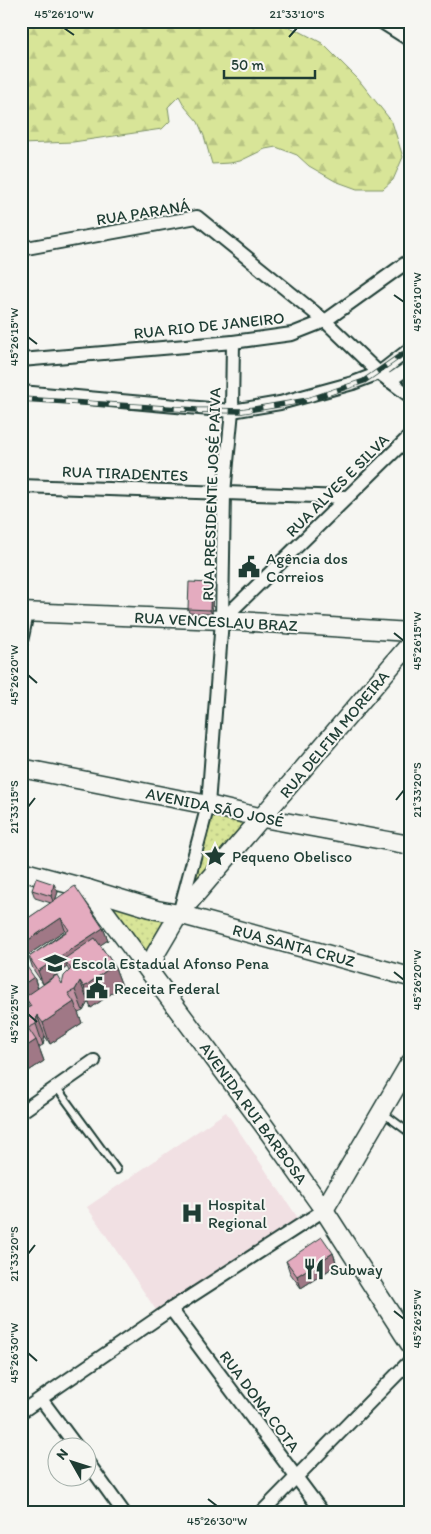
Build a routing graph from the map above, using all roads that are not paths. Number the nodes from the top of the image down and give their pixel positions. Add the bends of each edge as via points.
1 (380, 21) edge
2 (409, 37) edge
3 (21, 249) edge
4 (410, 260) edge
5 (325, 321) junction
6 (233, 342) junction
7 (410, 349) edge
8 (21, 360) edge
9 (410, 367) edge
10 (384, 377) junction
11 (21, 392) edge
12 (410, 396) edge
13 (232, 410) junction
14 (410, 436) edge
15 (21, 486) edge
16 (224, 493) junction
17 (347, 497) junction
18 (24, 612) edge
19 (222, 620) junction
20 (410, 632) edge
21 (21, 642) edge
22 (410, 644) edge
23 (21, 768) edge
24 (208, 805) junction
25 (263, 818) junction
26 (410, 845) edge
27 (21, 871) edge
28 (88, 889) junction
29 (179, 914) junction
30 (151, 973) junction
31 (410, 977) edge
32 (94, 1061) dead end
33 (410, 1063) edge
34 (56, 1088) junction
35 (381, 1111) junction
36 (21, 1112) edge
37 (410, 1133) edge
38 (117, 1170) dead end
39 (324, 1210) junction
40 (171, 1309) junction
41 (410, 1344) edge
42 (410, 1361) edge
43 (41, 1399) junction
44 (21, 1412) edge
45 (69, 1436) edge
46 (98, 1477) edge
47 (296, 1477) junction
48 (124, 1513) edge
49 (260, 1513) edge
50 (323, 1513) edge

1 - 2 street
3 - 5 street, RUA PARANÁ via 197,217
4 - 5 street, RUA RIO DE JANEIRO
5 - 6 street, RUA RIO DE JANEIRO via 292,334
5 - 10 street, RUA PARANÁ
6 - 8 street, RUA RIO DE JANEIRO
6 - 13 street, RUA PRESIDENTE JOSÉ PAIVA
7 - 10 street
9 - 10 street
10 - 12 street, RUA PARANÁ
10 - 13 street via 299,399
11 - 13 street
13 - 16 street, RUA PRESIDENTE JOSÉ PAIVA
14 - 17 street, RUA ALVES E SILVA
15 - 16 street, RUA TIRADENTES
16 - 17 street, RUA TIRADENTES
16 - 19 street, RUA PRESIDENTE JOSÉ PAIVA
17 - 19 street, RUA ALVES E SILVA
18 - 19 main road, RUA VENCESLAU BRAZ
18 - 21 street
19 - 20 main road, RUA VENCESLAU BRAZ
19 - 24 street, RUA PRESIDENTE JOSÉ PAIVA
22 - 25 main road, RUA DELFIM MOREIRA
23 - 24 main road, AVENIDA SÃO JOSÉ
24 - 25 main road, AVENIDA SÃO JOSÉ
24 - 29 street, RUA PRESIDENTE JOSÉ PAIVA
25 - 26 main road, AVENIDA SÃO JOSÉ
25 - 29 main road, RUA DELFIM MOREIRA
27 - 28 main road
28 - 29 main road, RUA SANTA CRUZ
28 - 30 main road, AVENIDA RUI BARBOSA
29 - 30 main road, RUA DELFIM MOREIRA via 156,952
29 - 31 main road, RUA SANTA CRUZ
30 - 39 main road, AVENIDA RUI BARBOSA
32 - 34 street
33 - 35 main road
34 - 36 street
34 - 38 lane
35 - 37 lane
35 - 39 main road
39 - 40 street
39 - 41 main road, AVENIDA RUI BARBOSA
40 - 43 street
40 - 47 street, RUA DONA COTA
42 - 47 street
43 - 44 street
43 - 45 street
46 - 48 street
47 - 49 street
47 - 50 street, RUA DONA COTA

